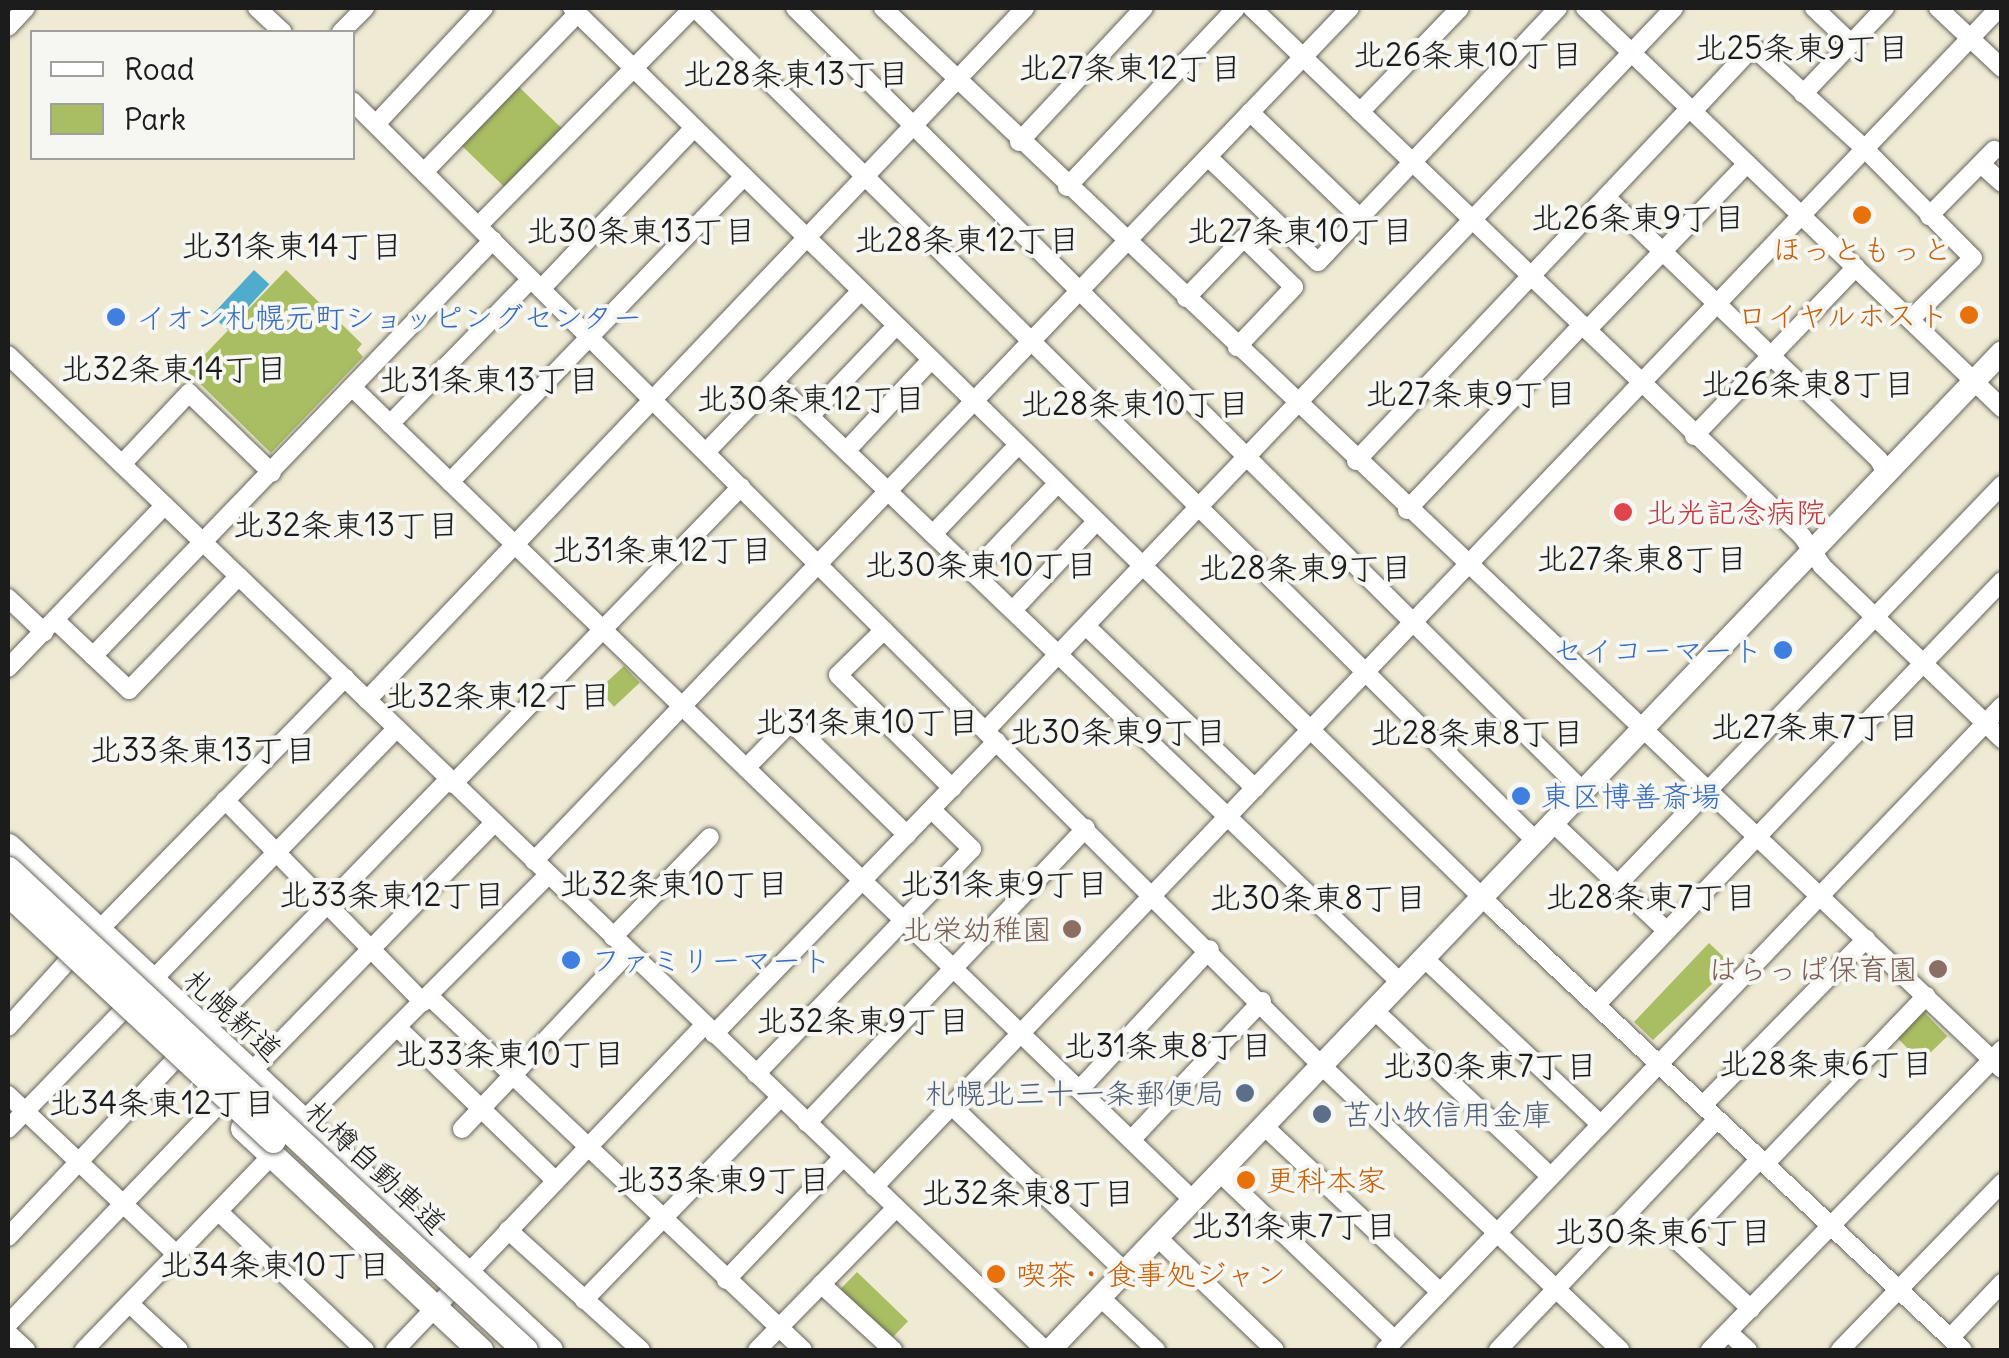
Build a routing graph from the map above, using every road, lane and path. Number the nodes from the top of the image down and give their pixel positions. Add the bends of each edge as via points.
1 (26, 8) edge
2 (258, 8) edge
3 (365, 8) edge
4 (484, 8) edge
5 (694, 8) edge
6 (795, 8) edge
7 (1025, 8) edge
8 (1144, 8) edge
9 (1236, 8) edge
10 (1252, 8) edge
11 (1350, 8) edge
12 (1460, 8) edge
13 (1558, 8) edge
14 (1585, 8) edge
15 (1674, 8) edge
16 (1814, 8) edge
17 (1885, 8) edge
18 (1938, 8) edge
19 (1999, 8) edge
20 (575, 10) edge
21 (894, 11) edge
22 (8, 27) edge
23 (281, 30) edge
24 (343, 30) edge
25 (1970, 38) junction
26 (1852, 44) junction
27 (1631, 53) junction
28 (1303, 56) junction
29 (634, 68) junction
30 (2002, 68) edge
31 (957, 78) junction
32 (1803, 94) junction
33 (355, 104) edge
34 (1691, 110) junction
35 (1250, 112) junction
36 (1360, 112) junction
37 (376, 124) junction
38 (913, 125) junction
39 (694, 128) junction
40 (1020, 142) junction
41 (1864, 149) junction
42 (1208, 157) junction
43 (1413, 161) junction
44 (1747, 164) junction
45 (424, 172) junction
46 (744, 176) junction
47 (865, 176) junction
48 (2002, 183) edge
49 (1066, 187) junction
50 (1606, 198) junction
51 (1801, 216) junction
52 (1930, 216) junction
53 (1360, 218) junction
54 (1472, 219) junction
55 (479, 225) junction
56 (807, 238) junction
57 (493, 240) junction
58 (1126, 244) junction
59 (1662, 250) junction
60 (1856, 267) junction
61 (1531, 276) junction
62 (536, 284) junction
63 (861, 291) junction
64 (1080, 292) junction
65 (1186, 298) junction
66 (1717, 304) junction
67 (1910, 320) junction
68 (896, 326) junction
69 (1584, 327) junction
70 (588, 336) junction
71 (1032, 341) junction
72 (1237, 347) junction
73 (2002, 352) edge
74 (8, 355) edge
75 (1770, 356) junction
76 (931, 360) junction
77 (774, 382) junction
78 (1641, 382) junction
79 (1974, 382) junction
80 (354, 389) junction
81 (652, 398) junction
82 (973, 401) junction
83 (1296, 404) junction
84 (2002, 408) edge
85 (810, 416) junction
86 (390, 424) junction
87 (1694, 436) junction
88 (1018, 445) junction
89 (846, 450) junction
90 (706, 452) junction
91 (1246, 456) junction
92 (1356, 461) junction
93 (122, 464) junction
94 (272, 473) junction
95 (1886, 474) junction
96 (450, 482) junction
97 (1057, 484) junction
98 (2002, 484) edge
99 (741, 487) junction
100 (888, 491) junction
101 (165, 505) junction
102 (1198, 507) junction
103 (1407, 510) junction
104 (1096, 522) junction
105 (933, 534) junction
106 (203, 542) junction
107 (514, 544) junction
108 (1811, 551) junction
109 (819, 564) junction
110 (1466, 566) junction
111 (1142, 568) junction
112 (973, 572) junction
113 (238, 576) junction
114 (2002, 581) edge
115 (8, 598) edge
116 (1012, 610) junction
117 (1874, 618) junction
118 (1413, 622) junction
119 (50, 626) junction
120 (602, 628) junction
121 (1087, 628) junction
122 (884, 630) junction
123 (93, 656) junction
124 (1060, 656) junction
125 (1923, 664) junction
126 (8, 668) edge
127 (1366, 672) junction
128 (345, 678) junction
129 (367, 700) junction
130 (2002, 706) edge
131 (684, 709) junction
132 (1984, 723) junction
133 (396, 729) junction
134 (1311, 729) junction
135 (1641, 732) junction
136 (992, 735) junction
137 (2002, 739) edge
138 (746, 768) junction
139 (451, 782) junction
140 (952, 788) junction
141 (1255, 788) junction
142 (1708, 790) junction
143 (1584, 792) junction
144 (224, 800) junction
145 (932, 810) junction
146 (1228, 817) junction
147 (494, 823) junction
148 (1553, 823) junction
149 (1086, 828) junction
150 (907, 835) junction
151 (1758, 835) junction
152 (710, 836) dead end
153 (1536, 841) junction
154 (8, 846) edge
155 (277, 851) junction
156 (534, 861) junction
157 (8, 869) edge
158 (548, 875) junction
159 (862, 880) junction
160 (1618, 884) junction
161 (8, 893) edge
162 (1154, 894) junction
163 (1820, 894) junction
164 (1482, 897) junction
165 (329, 902) junction
166 (8, 906) edge
167 (904, 920) junction
168 (1667, 931) junction
169 (98, 932) junction
170 (613, 937) junction
171 (1866, 939) junction
172 (371, 949) junction
173 (1210, 950) junction
174 (628, 952) junction
175 (1425, 959) junction
176 (67, 962) junction
177 (954, 969) junction
178 (148, 982) junction
179 (1401, 983) junction
180 (1926, 996) junction
181 (426, 999) junction
182 (1262, 1001) junction
183 (1596, 1006) junction
184 (1375, 1011) junction
185 (120, 1012) junction
186 (8, 1027) edge
187 (398, 1028) junction
188 (709, 1030) junction
189 (204, 1032) junction
190 (1020, 1033) junction
191 (1998, 1060) edge
192 (173, 1062) junction
193 (1657, 1062) junction
194 (1322, 1066) junction
195 (512, 1072) junction
196 (249, 1074) junction
197 (756, 1074) junction
198 (1079, 1090) junction
199 (8, 1095) edge
200 (780, 1098) junction
201 (218, 1105) junction
202 (951, 1105) junction
203 (1703, 1105) junction
204 (481, 1108) junction
205 (25, 1111) junction
206 (1717, 1119) junction
207 (304, 1121) junction
208 (1599, 1123) junction
209 (807, 1124) junction
210 (1264, 1126) junction
211 (8, 1129) edge
212 (462, 1129) dead end
213 (1131, 1140) junction
214 (588, 1148) junction
215 (272, 1155) junction
216 (842, 1158) junction
217 (1762, 1161) junction
218 (78, 1162) junction
219 (1220, 1172) junction
220 (1550, 1176) junction
221 (556, 1181) junction
222 (2002, 1183) edge
223 (874, 1187) junction
224 (1193, 1200) junction
225 (123, 1204) junction
226 (896, 1208) junction
227 (219, 1212) junction
228 (662, 1218) junction
229 (1831, 1226) junction
230 (508, 1230) junction
231 (1496, 1232) junction
232 (8, 1236) edge
233 (1157, 1237) junction
234 (176, 1254) junction
235 (1125, 1272) junction
236 (469, 1273) junction
237 (726, 1280) junction
238 (822, 1284) junction
239 (2002, 1284) edge
240 (1556, 1289) junction
241 (1899, 1290) junction
242 (1440, 1292) junction
243 (1101, 1298) junction
244 (584, 1300) junction
245 (130, 1304) junction
246 (434, 1308) junction
247 (1750, 1309) junction
248 (8, 1324) edge
249 (779, 1328) junction
250 (1728, 1332) junction
251 (8, 1333) edge
252 (1956, 1344) edge
253 (1390, 1345) edge
254 (1608, 1346) edge
255 (26, 1350) edge
256 (84, 1350) edge
257 (179, 1350) edge
258 (364, 1350) edge
259 (395, 1350) edge
260 (480, 1350) edge
261 (500, 1350) edge
262 (525, 1350) edge
263 (550, 1350) edge
264 (641, 1350) edge
265 (757, 1350) edge
266 (803, 1350) edge
267 (893, 1350) edge
268 (1050, 1350) edge
269 (1156, 1350) edge
270 (1274, 1350) edge
271 (1498, 1350) edge
272 (1710, 1350) edge
273 (1748, 1350) edge
274 (1840, 1350) edge

1 - 22 street
2 - 23 street
3 - 24 street
4 - 37 street
5 - 29 street
5 - 47 street
6 - 38 street
7 - 31 street
8 - 40 street
9 - 49 street
10 - 28 street
11 - 28 street
12 - 36 street
13 - 43 street
14 - 27 street
15 - 27 street
16 - 26 street
17 - 26 street
18 - 25 street
19 - 25 street
20 - 29 street
20 - 45 street
21 - 31 street
25 - 30 street
25 - 41 street
26 - 32 street
27 - 34 street
27 - 54 street
28 - 35 street
28 - 36 street
29 - 39 street
29 - 55 street
31 - 38 street
31 - 40 street
32 - 34 street via 1753,47
32 - 41 street
33 - 37 street
34 - 44 street
34 - 50 street
35 - 42 street
35 - 53 street
36 - 43 street
37 - 45 street
38 - 47 street
38 - 64 street
39 - 46 street
39 - 62 street
40 - 49 street
41 - 51 street
41 - 52 street
42 - 53 street via 1318,262
42 - 58 street
43 - 53 street
43 - 54 street
44 - 51 street
44 - 59 street
45 - 55 street
46 - 56 street
46 - 70 street
47 - 56 street
47 - 71 street
48 - 52 street via 1988,157
49 - 58 street
50 - 59 street
50 - 61 street
51 - 60 street
51 - 66 street
52 - 67 street via 1973,258
54 - 61 street
54 - 83 street
55 - 57 street
56 - 63 street
56 - 81 street
57 - 62 street
57 - 80 street
58 - 64 street
58 - 65 street
59 - 66 street
59 - 69 street
60 - 67 street
60 - 75 street
61 - 69 street
61 - 92 street
62 - 70 street
62 - 86 street
63 - 68 street
63 - 77 street
64 - 71 street
64 - 91 street
65 - 72 street
65 - 72 street via 1244,238 1294,287
66 - 75 street
66 - 78 street
67 - 79 street
68 - 76 street
68 - 85 street
69 - 78 street
69 - 103 street
70 - 81 street
70 - 96 street
71 - 82 street
71 - 102 street
72 - 83 street
73 - 79 main road
74 - 93 street
75 - 87 street
75 - 95 street
76 - 82 street
76 - 89 street
77 - 85 street
77 - 90 street
78 - 87 street
78 - 110 street
79 - 84 street
79 - 95 main road
80 - 86 street
80 - 94 street
81 - 90 street
81 - 107 street
82 - 88 street
82 - 100 street
83 - 91 street
83 - 92 street
85 - 89 street
86 - 96 street
87 - 108 street
88 - 97 street
88 - 105 street
89 - 100 street
90 - 99 street
91 - 102 street
91 - 118 street
92 - 103 street
93 - 94 street via 189,392
93 - 101 street
94 - 106 street
95 - 108 main road
96 - 107 street
97 - 104 street
97 - 112 street
98 - 117 street
99 - 109 street
99 - 120 street
100 - 105 street
100 - 109 street
101 - 106 street
101 - 119 street
102 - 111 street
102 - 127 street
103 - 110 street
104 - 111 street
104 - 116 street
105 - 112 street
106 - 113 street
106 - 123 street
107 - 120 street
107 - 129 street
108 - 117 street
108 - 135 main road
109 - 122 street
109 - 131 street
110 - 118 street
110 - 135 street
111 - 121 street
111 - 134 street
112 - 116 street
113 - 123 street via 129,690
113 - 128 street
114 - 125 street
115 - 119 street
116 - 124 street
117 - 125 street
117 - 142 street
118 - 127 street
118 - 143 street
119 - 123 street
119 - 126 street
120 - 131 street
120 - 139 street
121 - 124 street
121 - 141 street
122 - 136 street
122 - 140 street via 838,675
124 - 136 street
124 - 146 street
125 - 132 street
125 - 151 street
127 - 134 street
127 - 153 street
128 - 129 street
128 - 144 street
129 - 133 street
130 - 132 street
131 - 138 street
131 - 156 street
132 - 137 street
132 - 163 street
133 - 139 street
133 - 155 street
134 - 141 street
134 - 164 street
135 - 142 street
135 - 143 main road
136 - 140 street
136 - 149 street
138 - 150 street via 792,722
138 - 159 street
139 - 147 street
139 - 165 street
140 - 145 street
141 - 146 street
142 - 151 street
142 - 160 street
143 - 148 main road
144 - 155 street
144 - 169 street
145 - 150 street
145 - 167 street via 972,848
146 - 162 street
146 - 179 street
147 - 156 street
147 - 172 street
148 - 153 main road
148 - 160 street
149 - 162 street
149 - 177 street
150 - 159 street
151 - 163 street
151 - 168 street
152 - 170 street
153 - 164 main road
154 - 169 highway, 札幌新道
155 - 165 street
155 - 178 street
156 - 158 street
157 - 262 highway, 札樽自動車道, bridge
158 - 170 street
158 - 181 street
159 - 167 street
159 - 188 street
160 - 168 street
161 - 261 highway, 札樽自動車道, bridge
162 - 173 street
162 - 190 street
163 - 171 street
163 - 193 street
164 - 175 main road
164 - 183 street
165 - 172 street
165 - 189 street
166 - 176 highway
167 - 177 street
167 - 197 street
168 - 183 street
169 - 178 highway, 札幌新道
170 - 174 street
171 - 180 street
171 - 203 street
172 - 181 street
172 - 196 street
173 - 182 street
173 - 198 street
174 - 188 street
174 - 195 street
175 - 179 main road
175 - 208 street
176 - 185 highway
176 - 186 street
177 - 190 street
177 - 209 street
178 - 185 street
178 - 189 highway, 札幌新道
179 - 184 main road
180 - 191 street
180 - 217 street
181 - 187 street
181 - 195 street
182 - 194 street
182 - 213 street
183 - 193 street
184 - 194 main road
184 - 220 street
185 - 192 highway
185 - 205 street
187 - 204 street
187 - 207 street
188 - 197 street
188 - 214 street
189 - 196 highway, 札幌新道
190 - 198 street
190 - 202 street
191 - 229 street
192 - 201 highway
192 - 218 street
193 - 203 street
193 - 208 street
194 - 210 main road
194 - 231 street
195 - 204 street
195 - 214 street
196 - 207 highway, 札幌新道
197 - 200 street
198 - 213 street
199 - 205 street
200 - 209 street
200 - 228 street
201 - 215 highway
201 - 225 street
202 - 223 street
202 - 235 street
203 - 206 street
204 - 212 street
204 - 221 street
205 - 211 street
205 - 218 street
206 - 217 street
206 - 240 street
207 - 236 highway, 札幌新道
208 - 220 street
209 - 216 street
210 - 219 main road
210 - 242 street
213 - 224 street
214 - 221 street
214 - 228 street
215 - 227 street
215 - 246 highway
216 - 223 street
216 - 237 street
217 - 229 street
217 - 247 street via 1680,1243
218 - 225 street
218 - 232 street
219 - 224 main road
219 - 253 street
220 - 231 street
221 - 230 street
222 - 241 street
223 - 226 street
224 - 233 main road
225 - 234 street
225 - 248 street
226 - 238 street
226 - 268 street
227 - 234 street
227 - 258 street
228 - 237 street
228 - 244 street
229 - 241 street
229 - 247 street
230 - 236 street
230 - 244 street
231 - 240 street
231 - 242 street
233 - 235 main road
233 - 270 street
234 - 245 street
235 - 243 main road
236 - 246 street
236 - 263 highway, 札幌新道
237 - 249 street
238 - 249 street
238 - 267 street
239 - 252 street
240 - 254 street
240 - 271 street
241 - 252 street
241 - 274 street
242 - 253 street
243 - 268 main road
243 - 269 street
244 - 264 street
245 - 256 street
245 - 257 street
246 - 259 street
246 - 260 highway
247 - 250 street
249 - 265 street
249 - 266 street
250 - 272 street
250 - 273 street
251 - 255 street

